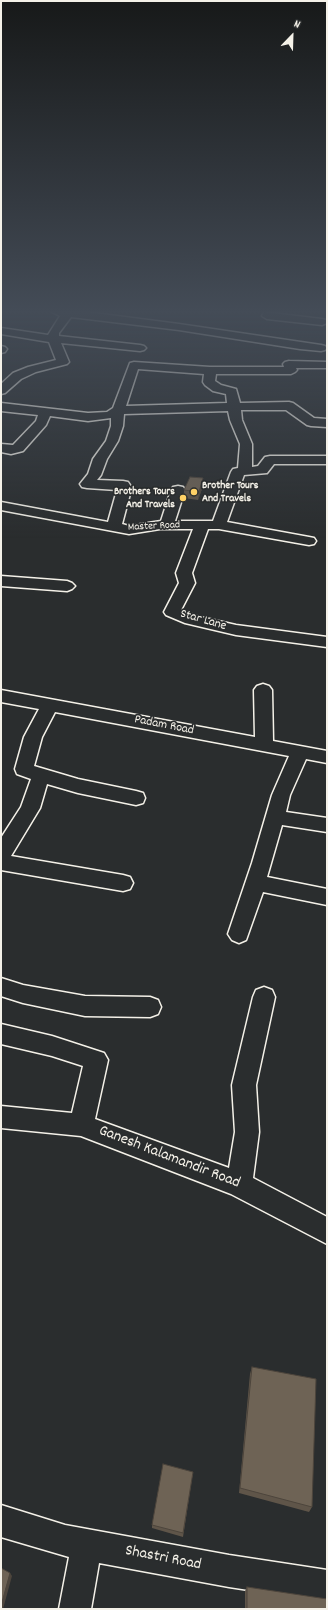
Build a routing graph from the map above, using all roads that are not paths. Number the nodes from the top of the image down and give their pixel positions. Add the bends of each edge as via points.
1 (126, 387) edge
2 (216, 387) edge
3 (1, 406) edge
4 (233, 407) junction
5 (118, 410) junction
6 (45, 412) junction
7 (327, 423) edge
8 (1, 448) edge
9 (327, 460) edge
10 (245, 471) junction
11 (178, 490) dead end
12 (1, 506) edge
13 (168, 525) junction
14 (202, 525) junction
15 (219, 526) junction
16 (114, 527) junction
17 (309, 541) dead end
18 (1, 581) edge
19 (67, 586) dead end
20 (327, 642) edge
21 (263, 690) dead end
22 (1, 696) edge
23 (50, 705) junction
24 (264, 745) junction
25 (300, 752) junction
26 (327, 757) edge
27 (41, 776) junction
28 (136, 798) dead end
29 (274, 817) junction
30 (327, 825) edge
31 (1, 855) edge
32 (1, 862) edge
33 (123, 883) dead end
34 (255, 883) junction
35 (327, 897) edge
36 (239, 934) dead end
37 (1, 987) edge
38 (264, 997) dead end
39 (150, 1007) dead end
40 (1, 1034) edge
41 (1, 1116) edge
42 (81, 1125) junction
43 (239, 1184) junction
44 (327, 1231) edge
45 (1, 1521) edge
46 (87, 1544) junction
47 (327, 1586) edge
48 (75, 1609) edge

1 - 5 street
2 - 4 street via 232,392
3 - 6 street
4 - 5 street
4 - 7 street via 289,406 312,422
4 - 10 street via 246,444
5 - 6 street via 110,414 88,417
5 - 16 street via 118,426 112,441 87,484 123,485 124,490
6 - 8 street via 42,422 18,448
9 - 10 street via 270,460 262,470
10 - 15 street via 238,472
11 - 13 street
12 - 16 street, Master Road
13 - 14 street, Master Road
13 - 16 street, Master Road via 129,530
14 - 15 street, Master Road
14 - 20 street, Star Lane via 184,573 187,583 172,612 191,620 236,630
15 - 17 street, Master Road
18 - 19 street
21 - 24 street
22 - 23 street, Padam Road
23 - 24 street, Padam Road
23 - 27 street via 33,737 24,769
24 - 25 street, Padam Road
25 - 26 street, Padam Road
25 - 29 street
27 - 28 street
27 - 31 street via 30,808
29 - 30 street
29 - 34 street
32 - 33 street
34 - 35 street
34 - 36 street
37 - 39 street via 85,1006
38 - 43 street via 244,1085 248,1132
40 - 42 street via 96,1060
41 - 42 street, Ganesh Kalamandir Road
42 - 43 street, Ganesh Kalamandir Road
43 - 44 street, Ganesh Kalamandir Road
45 - 46 street, Shastri Road via 65,1541
46 - 47 street, Shastri Road via 229,1571
46 - 48 street

